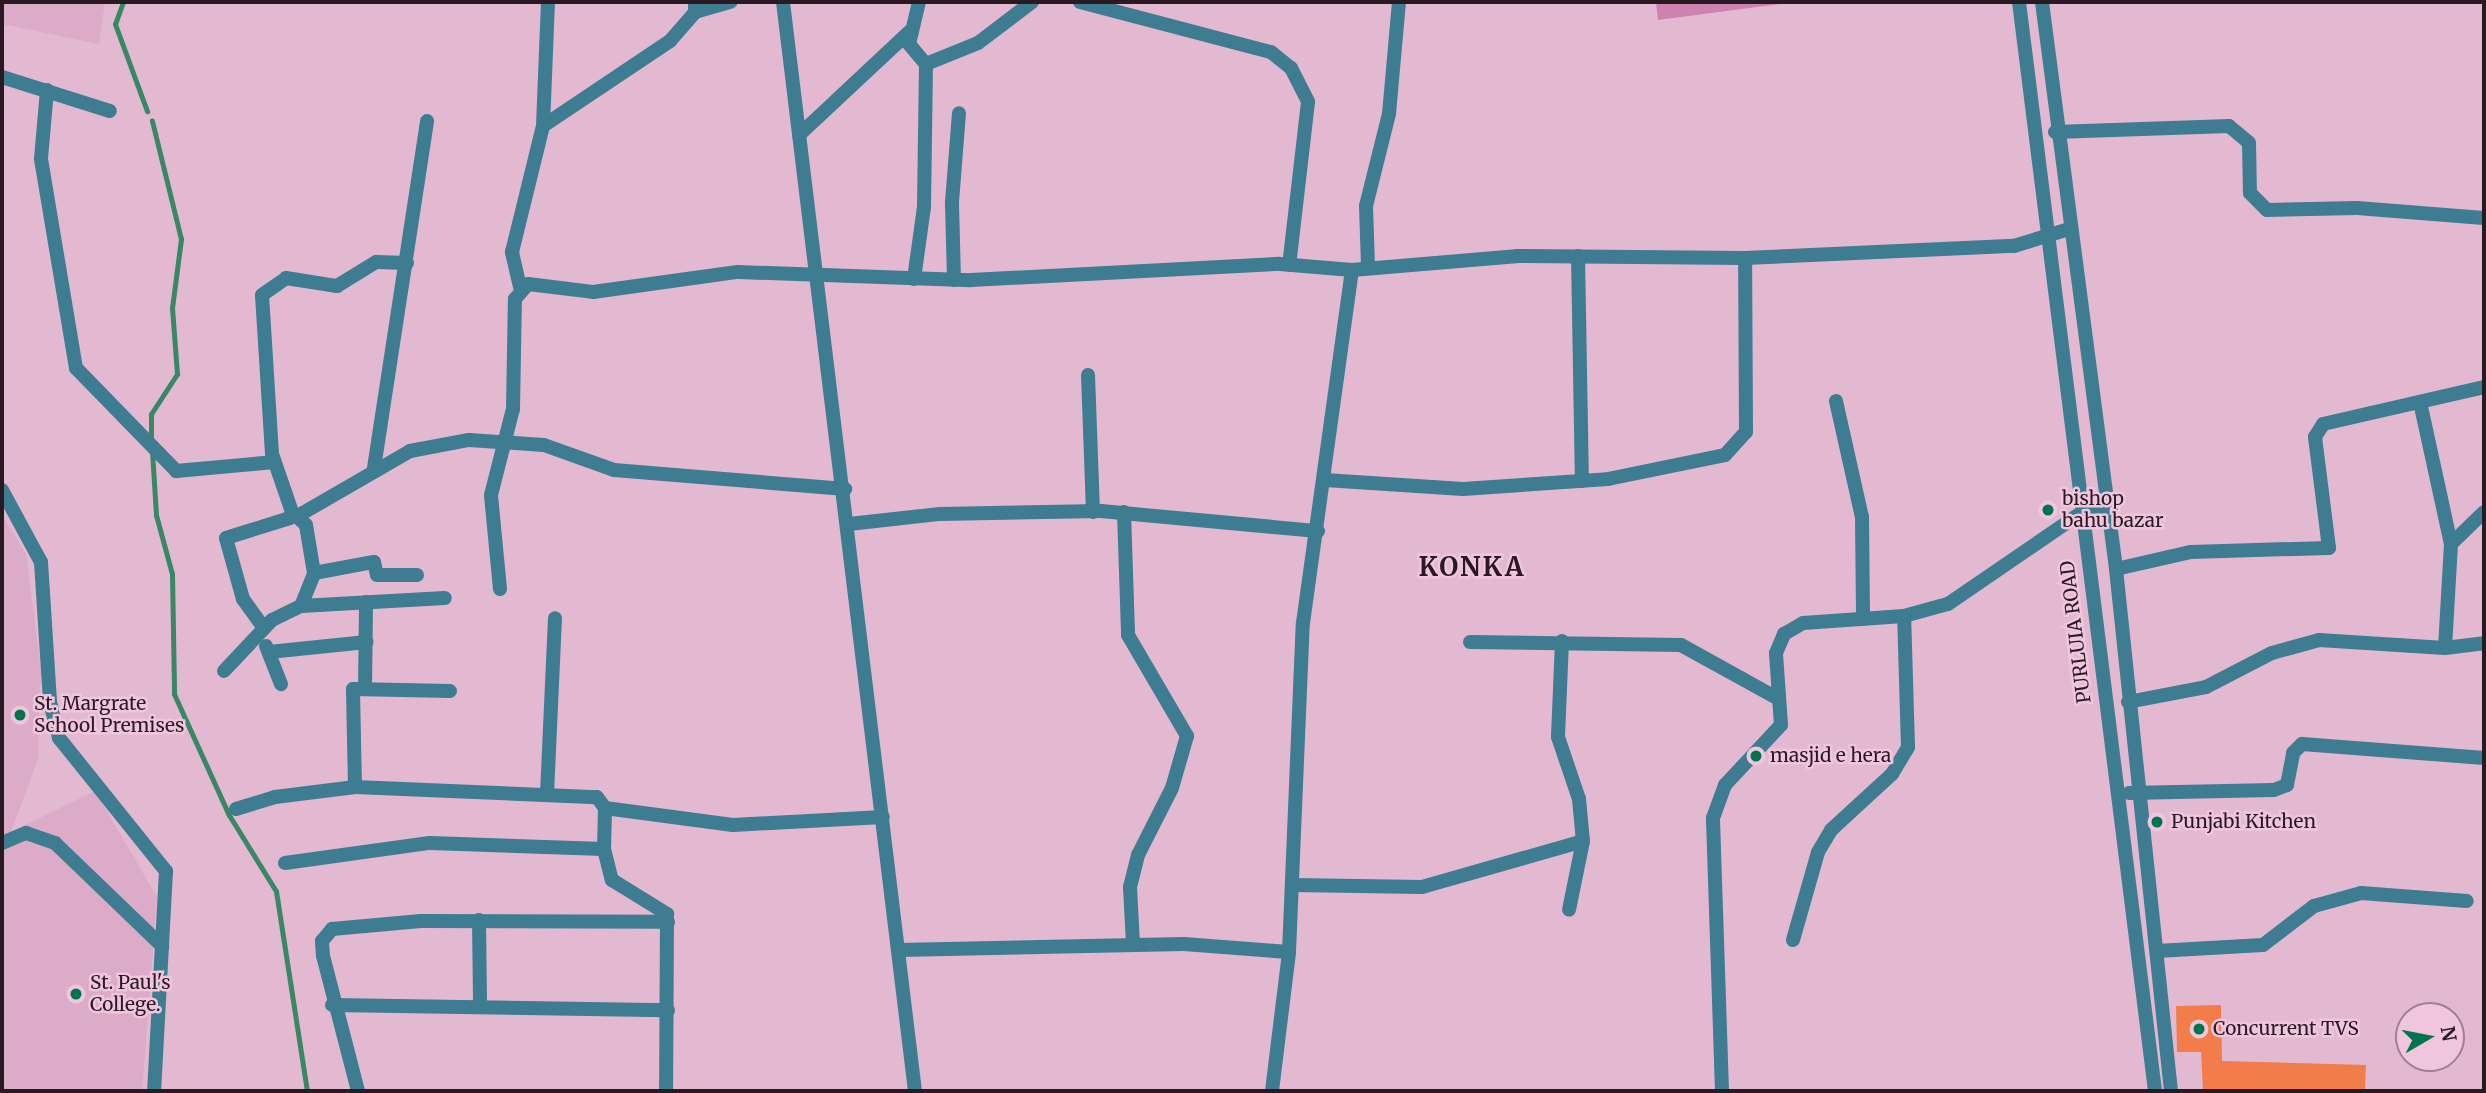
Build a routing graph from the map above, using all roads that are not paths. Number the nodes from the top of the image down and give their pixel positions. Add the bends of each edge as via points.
1 (548, 2) edge
2 (731, 2) edge
3 (783, 2) edge
4 (919, 2) edge
5 (1032, 2) edge
6 (1080, 2) edge
7 (1399, 2) edge
8 (2019, 2) edge
9 (2042, 2) edge
10 (695, 7) edge
11 (909, 32) junction
12 (926, 64) junction
13 (2, 76) edge
14 (47, 90) junction
15 (110, 111) dead end
16 (959, 113) dead end
17 (427, 121) dead end
18 (543, 126) junction
19 (2055, 132) junction
20 (799, 135) junction
21 (2484, 218) edge
22 (2069, 229) junction
23 (2048, 233) junction
24 (1578, 256) junction
25 (1745, 258) junction
26 (407, 263) junction
27 (1289, 265) junction
28 (1368, 266) junction
29 (1352, 270) junction
30 (817, 272) junction
31 (914, 279) junction
32 (954, 280) junction
33 (520, 287) junction
34 (1088, 375) dead end
35 (2484, 387) edge
36 (1836, 401) dead end
37 (2420, 402) junction
38 (507, 438) junction
39 (274, 462) junction
40 (374, 468) junction
41 (1325, 480) junction
42 (1582, 481) junction
43 (845, 489) junction
44 (2, 490) edge
45 (2107, 508) junction
46 (1093, 512) junction
47 (1124, 512) junction
48 (2484, 512) edge
49 (296, 513) junction
50 (2081, 513) junction
51 (849, 524) junction
52 (1318, 531) junction
53 (2451, 544) junction
54 (2116, 569) junction
55 (314, 573) junction
56 (417, 575) dead end
57 (500, 589) dead end
58 (445, 598) dead end
59 (366, 601) junction
60 (301, 606) junction
61 (1904, 616) junction
62 (555, 618) dead end
63 (1863, 619) junction
64 (262, 630) junction
65 (1562, 641) junction
66 (366, 642) junction
67 (1470, 642) dead end
68 (2484, 643) edge
69 (2445, 648) junction
70 (269, 652) junction
71 (224, 671) dead end
72 (281, 684) dead end
73 (365, 688) junction
74 (450, 691) dead end
75 (1779, 699) junction
76 (2128, 702) junction
77 (2484, 758) edge
78 (355, 787) junction
79 (2116, 792) junction
80 (2136, 793) junction
81 (547, 794) junction
82 (605, 808) junction
83 (236, 809) dead end
84 (883, 817) junction
85 (1583, 841) junction
86 (2, 843) edge
87 (604, 849) junction
88 (285, 863) dead end
89 (1293, 885) junction
90 (2467, 901) dead end
91 (1569, 910) dead end
92 (479, 920) junction
93 (668, 922) junction
94 (1793, 940) dead end
95 (1133, 945) junction
96 (162, 946) junction
97 (899, 950) junction
98 (2157, 951) junction
99 (1289, 952) junction
100 (332, 1004) junction
101 (480, 1007) junction
102 (668, 1010) junction
103 (154, 1091) edge
104 (358, 1091) edge
105 (666, 1091) edge
106 (915, 1091) edge
107 (1272, 1091) edge
108 (1722, 1091) edge
109 (2155, 1091) edge
110 (2171, 1091) edge

1 - 18 street
2 - 10 street
3 - 20 street
4 - 11 street
5 - 12 street via 978,43
6 - 27 street via 1272,52 1291,68 1308,102
7 - 28 street via 1389,114 1366,206
8 - 23 street, PURLUIA ROAD
9 - 19 street
10 - 18 street via 670,41
11 - 12 street via 912,52
11 - 20 street
12 - 31 street via 924,207
13 - 14 street
14 - 15 street
14 - 39 street via 41,159 57,222 76,368 141,438 186,474
16 - 32 street
17 - 26 street
18 - 33 street via 512,252
19 - 21 street via 2229,126 2249,143 2250,193 2267,210 2357,208
19 - 22 street
20 - 30 street
22 - 23 street
22 - 45 street
23 - 25 street via 2014,246
23 - 50 street, PURLUIA ROAD
24 - 25 street
24 - 28 street
24 - 42 street
25 - 42 street via 1747,419 1742,442 1711,461
26 - 39 street via 376,262 337,286 286,278 262,296
26 - 40 street
27 - 29 street
27 - 32 street
28 - 29 street
29 - 41 street
30 - 31 street
30 - 33 street via 690,276 593,292
30 - 43 street
31 - 32 street
33 - 38 street via 513,312
34 - 46 street
35 - 37 street
36 - 63 street via 1863,517
37 - 53 street
37 - 54 street via 2323,424 2315,437 2329,548 2190,552
38 - 40 street via 443,443
38 - 43 street via 614,470
38 - 57 street via 491,513
39 - 49 street
40 - 49 street
41 - 42 street via 1435,490
41 - 52 street
43 - 51 street
44 - 96 street via 41,562 50,702 59,738 166,871
45 - 50 street
45 - 54 street
46 - 47 street
46 - 51 street via 940,514
47 - 52 street
47 - 95 street via 1128,635 1187,736 1172,788 1138,855 1130,887
48 - 53 street
49 - 55 street
49 - 64 street via 226,538 243,599
50 - 61 street via 1971,592
50 - 79 street, PURLUIA ROAD
51 - 84 street
52 - 89 street via 1298,683
53 - 69 street
54 - 76 street
55 - 56 street via 374,562 377,575
55 - 60 street
58 - 59 street
59 - 60 street
59 - 66 street
60 - 64 street
61 - 63 street
61 - 94 street via 1908,747 1892,774 1831,830 1818,852
62 - 81 street
63 - 75 street via 1803,623 1784,634 1776,653
64 - 70 street
64 - 71 street
65 - 67 street
65 - 75 street via 1681,645 1711,656
65 - 85 street via 1558,737 1579,799
66 - 70 street
66 - 73 street
68 - 69 street
69 - 76 street via 2319,640 2272,653 2206,687
70 - 72 street
73 - 74 street
73 - 78 street via 353,690
75 - 108 street via 1781,725 1774,739 1725,785 1713,818
76 - 80 street
77 - 80 street via 2302,744 2293,753 2287,785 2274,790
78 - 81 street
78 - 83 street via 275,797
79 - 80 street
79 - 109 street, PURLUIA ROAD
80 - 98 street
81 - 82 street via 597,797
82 - 84 street via 733,825
82 - 87 street
84 - 97 street
85 - 89 street via 1422,887
85 - 91 street
86 - 96 street via 26,833 55,843
87 - 88 street via 430,843
87 - 93 street via 612,880 659,905
89 - 99 street
90 - 98 street via 2361,893 2314,906 2263,945
92 - 93 street
92 - 100 street via 332,929 322,942
92 - 101 street
93 - 102 street
95 - 97 street
95 - 99 street
96 - 103 street
97 - 106 street
98 - 110 street
99 - 107 street
100 - 101 street
100 - 104 street
101 - 102 street
102 - 105 street

